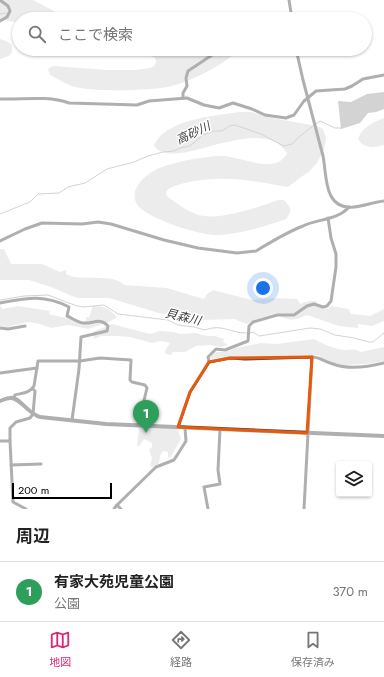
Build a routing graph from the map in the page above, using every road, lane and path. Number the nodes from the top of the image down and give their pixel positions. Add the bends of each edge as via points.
1 (0, 0) edge
2 (289, 0) edge
3 (291, 12) edge
4 (0, 21) edge
5 (210, 56) edge
6 (298, 56) edge
7 (384, 74) edge
8 (308, 97) junction
9 (183, 98) junction
10 (0, 99) edge
11 (384, 201) edge
12 (349, 207) junction
13 (328, 218) junction
14 (0, 241) edge
15 (0, 303) edge
16 (25, 326) dead end
17 (0, 328) edge
18 (312, 357) junction
19 (80, 362) junction
20 (209, 362) junction
21 (384, 363) edge
22 (37, 368) junction
23 (0, 373) edge
24 (33, 389) junction
25 (14, 398) junction
26 (0, 401) edge
27 (33, 414) junction
28 (72, 420) junction
29 (138, 425) junction
30 (178, 428) junction
31 (185, 428) junction
32 (220, 429) junction
33 (307, 433) junction
34 (384, 436) edge
35 (0, 441) edge
36 (10, 441) junction
37 (41, 464) dead end
38 (11, 465) junction
39 (117, 505) junction
40 (26, 509) edge
41 (114, 509) edge
42 (121, 509) edge
43 (208, 509) edge
44 (304, 509) edge

1 - 4 street via 10,11 7,17
2 - 3 street
5 - 9 street via 188,71
6 - 8 street
7 - 8 street via 363,79 345,89 316,91
8 - 9 street via 297,112 286,118 265,115 233,103 219,108
8 - 12 street via 323,156 328,192 337,202
9 - 10 street via 137,104 69,104 58,100
11 - 12 street
12 - 13 street
13 - 14 street via 303,225 249,253 198,248 98,222 42,223
13 - 20 street via 336,254 329,304 323,307 317,304 310,305 294,315 277,315 253,322 249,326 249,340 225,350 216,349 208,357
15 - 19 street via 47,298 70,307 67,316 85,323 105,323 108,326 107,331 81,337
16 - 17 street
18 - 20 street via 230,358
18 - 21 street via 343,367
18 - 33 street
19 - 22 street via 38,361
19 - 28 street
19 - 29 street via 100,358 131,360 130,380 147,388
20 - 30 street via 190,392
22 - 23 street
22 - 24 street
24 - 25 street via 15,395
24 - 27 street
25 - 26 street
25 - 27 street
27 - 28 street
27 - 36 street via 30,418 13,423 10,428
28 - 29 street
29 - 30 street
30 - 31 street
31 - 32 street
31 - 39 street via 186,441 174,460 156,466
32 - 33 street
32 - 43 street via 220,484 204,487
33 - 34 street
33 - 44 street
35 - 36 street
36 - 38 street
37 - 38 street
38 - 40 street via 13,502
39 - 41 street
39 - 42 street

